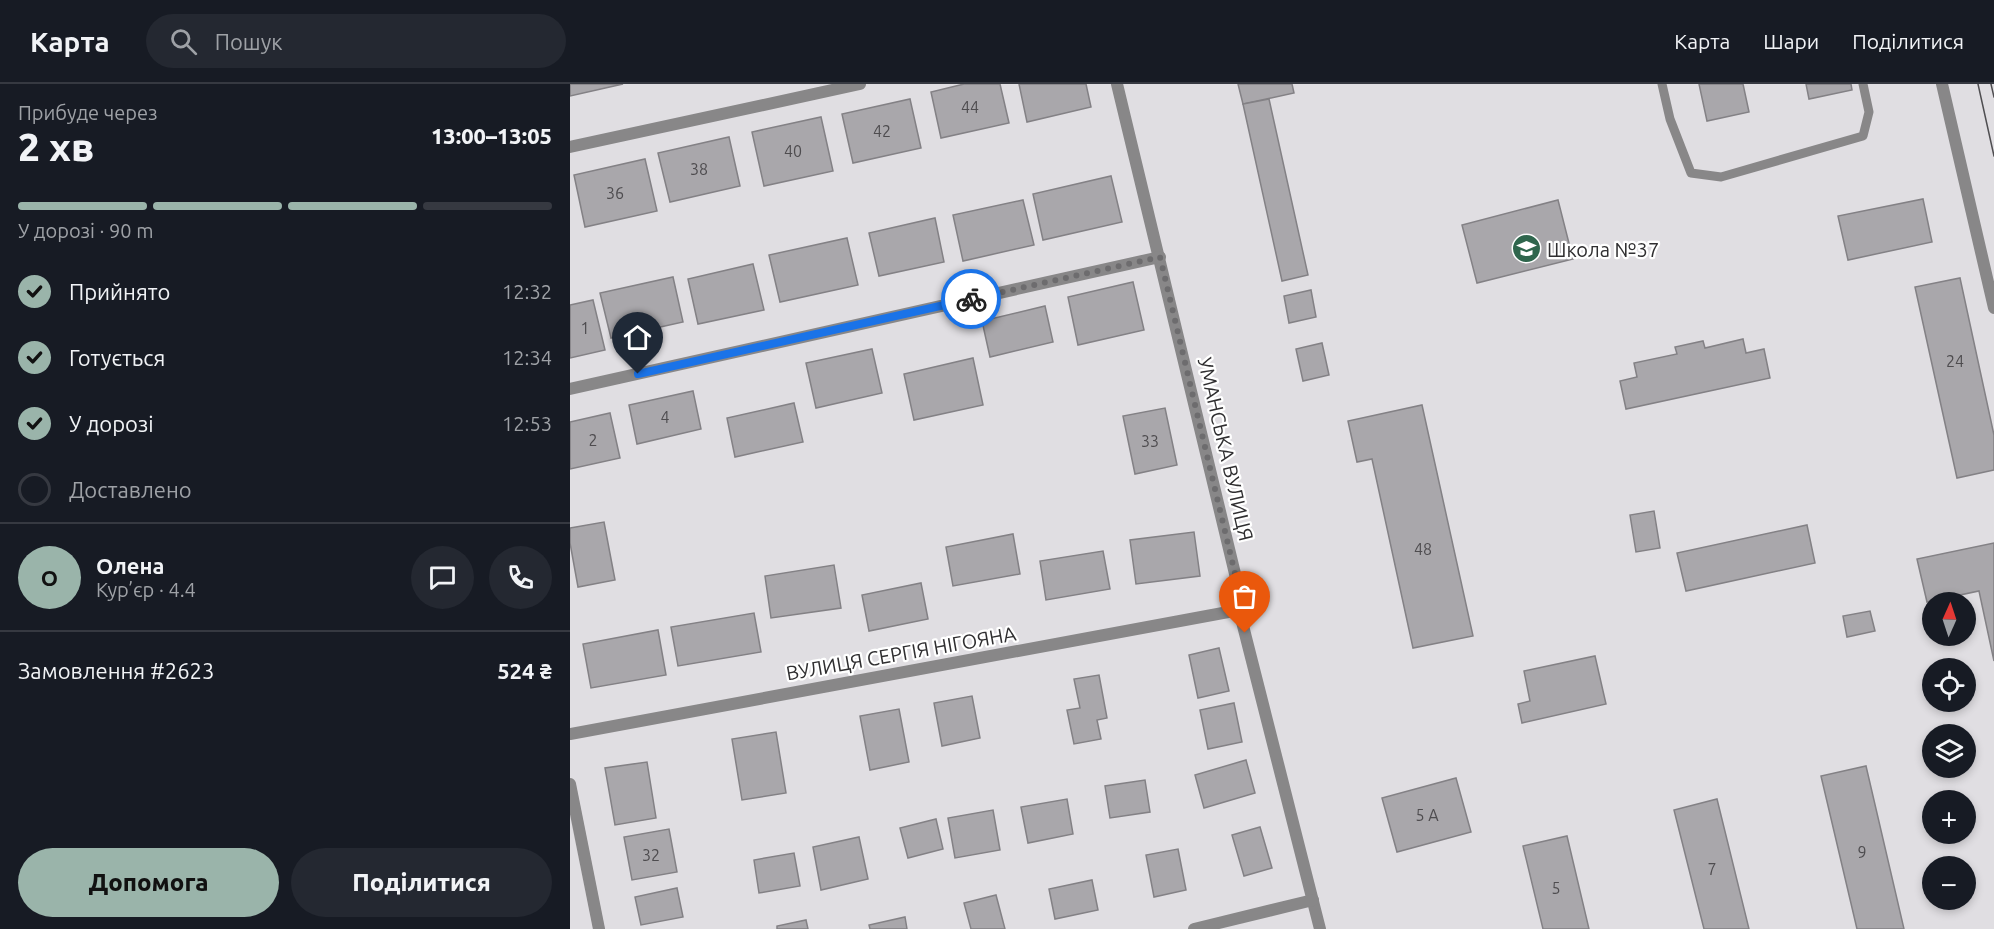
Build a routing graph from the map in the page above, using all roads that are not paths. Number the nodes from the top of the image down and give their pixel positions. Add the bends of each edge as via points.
1 (860, 84) edge
2 (1117, 84) edge
3 (1662, 84) edge
4 (1863, 84) edge
5 (1942, 84) edge
6 (570, 147) edge
7 (1160, 257) junction
8 (1994, 308) edge
9 (570, 389) edge
10 (1239, 610) junction
11 (570, 734) edge
12 (570, 784) edge
13 (1313, 900) junction
14 (599, 929) edge
15 (1194, 929) edge
16 (1320, 929) edge

1 - 6 street
2 - 7 street, УМАНСЬКА ВУЛИЦЯ
3 - 4 lane via 1670,119 1691,174 1721,177 1863,136 1869,112
5 - 8 street
7 - 9 street
7 - 10 street, УМАНСЬКА ВУЛИЦЯ via 1237,582
10 - 11 street, ВУЛИЦЯ СЕРГІЯ НІГОЯНА
10 - 13 street, УМАНСЬКА ВУЛИЦЯ
12 - 14 street
13 - 15 street
13 - 16 street, УМАНСЬКА ВУЛИЦЯ

